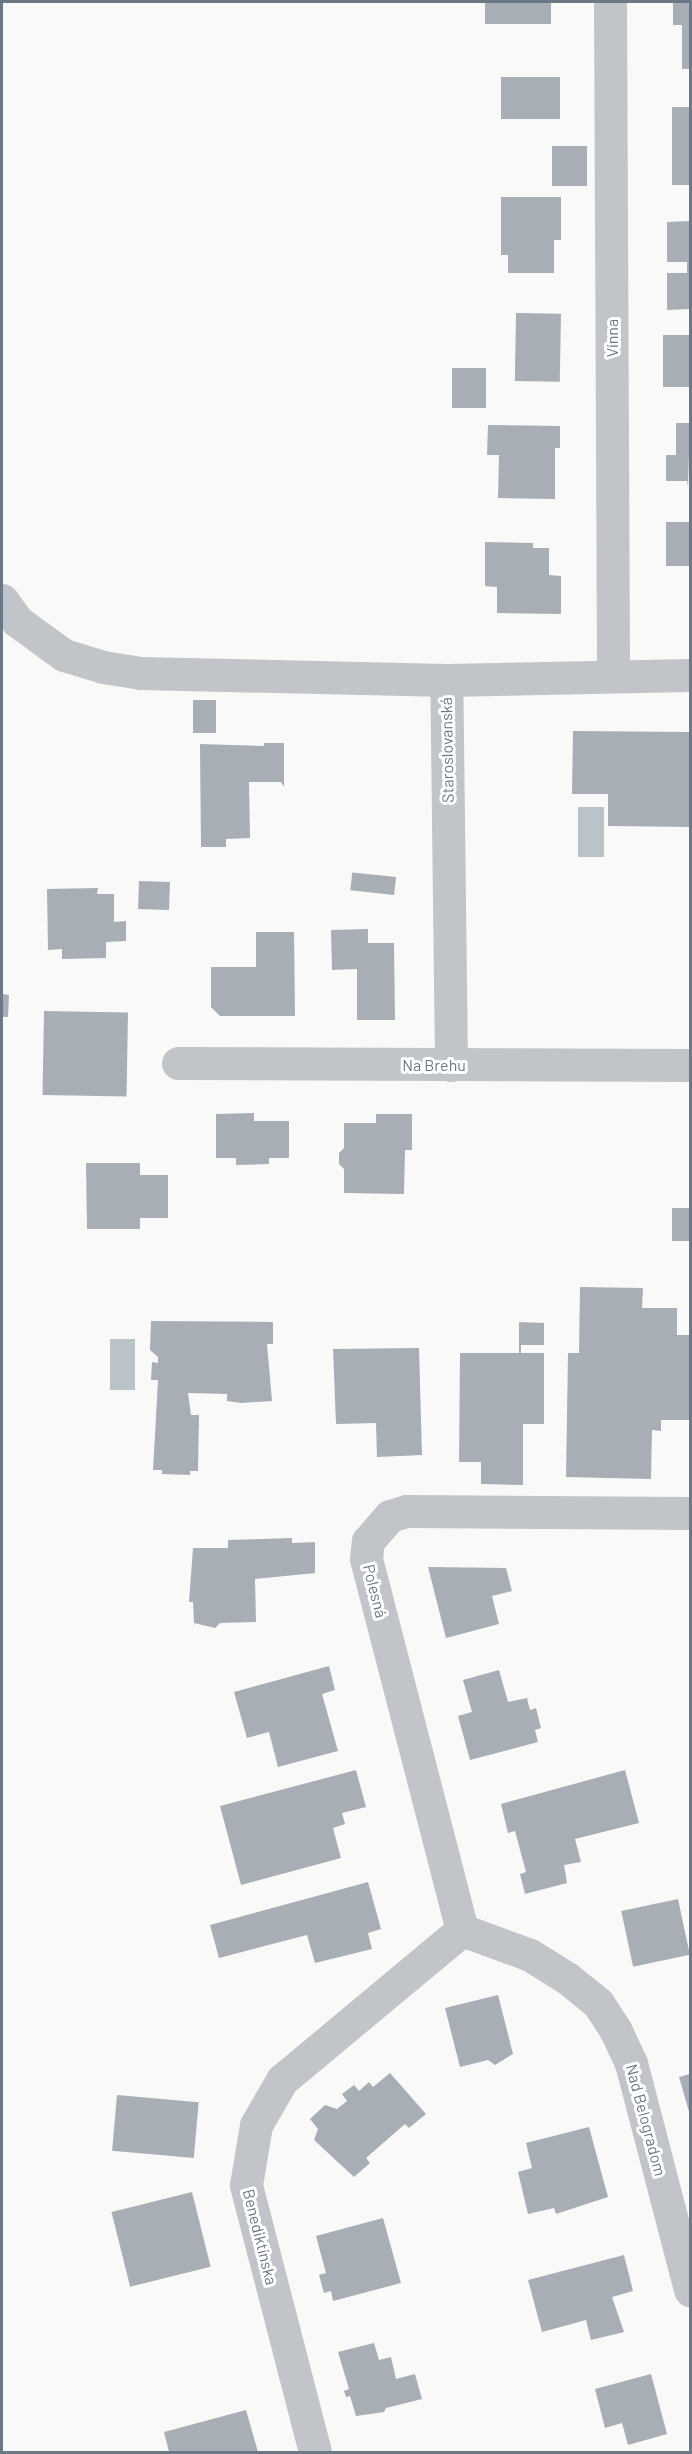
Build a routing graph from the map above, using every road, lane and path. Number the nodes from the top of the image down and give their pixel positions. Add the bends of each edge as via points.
1 (610, 2) edge
2 (2, 600) edge
3 (613, 674) junction
4 (690, 675) edge
5 (446, 680) junction
6 (178, 1063) dead end
7 (451, 1065) junction
8 (690, 1065) edge
9 (690, 1512) edge
10 (462, 1930) junction
11 (690, 2290) edge
12 (315, 2452) edge

1 - 3 street, Vínna
2 - 5 street via 17,621 64,655 103,667 140,673
3 - 4 street, Staroslovanská
3 - 5 street, Staroslovanská
5 - 7 street, Staroslovanská
6 - 7 street, Na Brehu
7 - 8 street, Na Brehu
9 - 10 street, Polesná via 406,1511 390,1516 368,1541 366,1559
10 - 11 street, Nad Belogradom via 530,1955 567,1978 598,2003 616,2031 631,2063
10 - 12 street, Benediktínska via 282,2080 256,2125 246,2185

